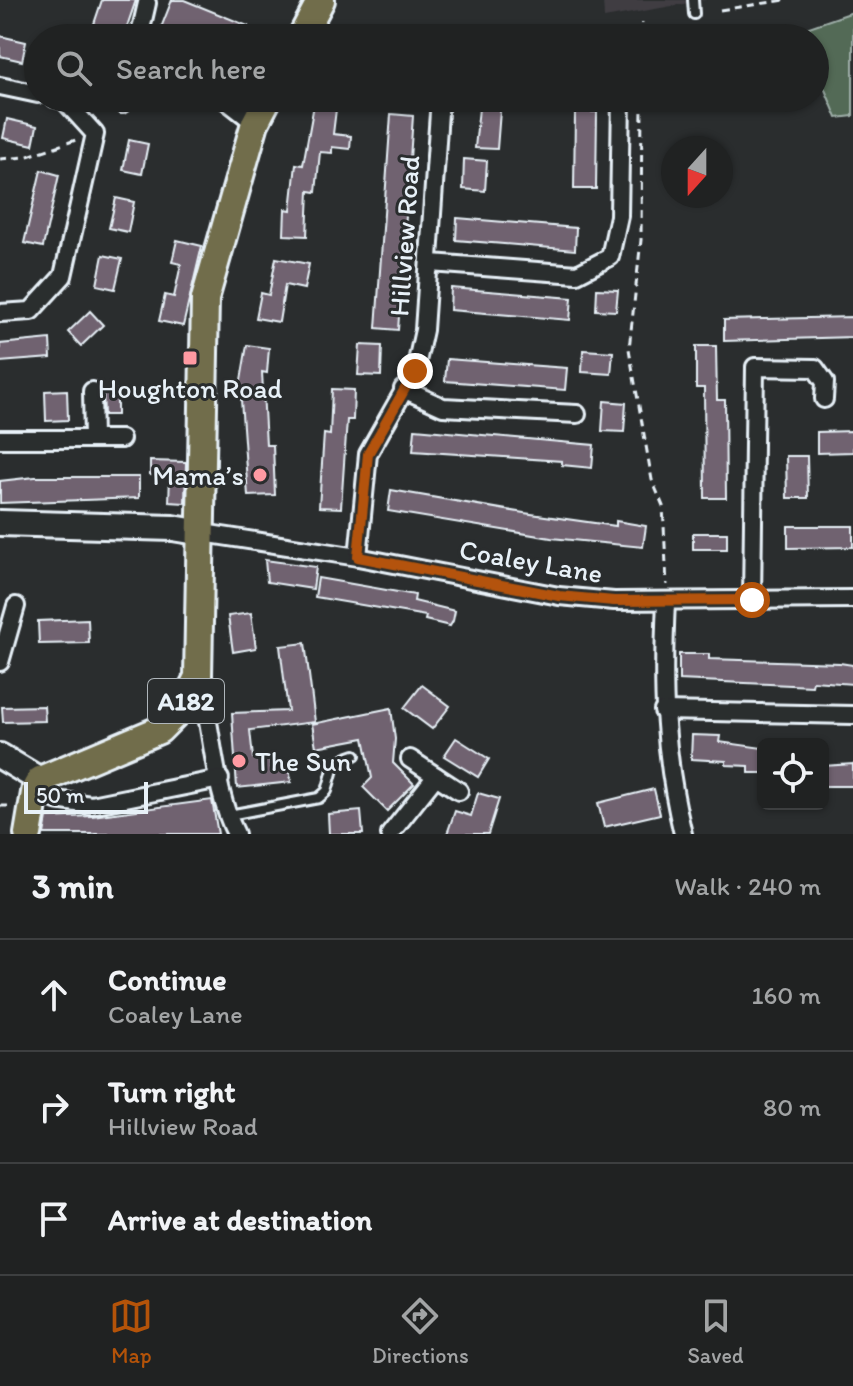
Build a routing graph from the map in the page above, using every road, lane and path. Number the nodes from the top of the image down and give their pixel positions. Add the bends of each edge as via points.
1 (321, 0) edge
2 (693, 0) edge
3 (785, 0) edge
4 (147, 3) dead end
5 (720, 10) dead end
6 (694, 14) dead end
7 (142, 24) edge
8 (308, 24) edge
9 (0, 86) edge
10 (24, 91) edge
11 (75, 112) edge
12 (241, 112) edge
13 (261, 112) edge
14 (439, 112) edge
15 (621, 112) edge
16 (642, 112) edge
17 (255, 123) junction
18 (95, 134) junction
19 (0, 159) edge
20 (431, 263) junction
21 (0, 313) edge
22 (403, 389) junction
23 (92, 391) dead end
24 (824, 399) dead end
25 (577, 414) dead end
26 (0, 439) edge
27 (93, 439) junction
28 (121, 439) dead end
29 (0, 523) edge
30 (203, 533) junction
31 (358, 557) junction
32 (853, 599) edge
33 (752, 600) junction
34 (666, 601) junction
35 (16, 606) dead end
36 (0, 662) edge
37 (198, 677) junction
38 (663, 711) junction
39 (845, 714) edge
40 (355, 755) dead end
41 (0, 756) edge
42 (410, 759) dead end
43 (436, 776) junction
44 (220, 779) junction
45 (38, 783) junction
46 (459, 791) dead end
47 (232, 826) edge
48 (28, 834) edge
49 (390, 834) edge
50 (683, 834) edge

1 - 8 main road
2 - 6 lane
3 - 5 path
4 - 7 street
9 - 10 street
11 - 18 street
12 - 17 street
13 - 17 main road, A182
14 - 20 street, Hillview Road
15 - 20 street via 619,216 610,257 577,274
16 - 34 path via 641,240 629,349 652,480 663,506
17 - 30 main road, A182 via 205,299
18 - 19 path via 25,157
18 - 21 street via 63,276 31,311
20 - 22 street, Hillview Road via 415,371
22 - 25 street via 443,407
22 - 31 street, Hillview Road via 368,454
23 - 27 street
24 - 33 street via 825,382 815,368 755,367
26 - 27 street
27 - 28 street
29 - 30 street
30 - 31 street, Coaley Lane
30 - 37 main road, A182
31 - 34 street, Coaley Lane via 559,596
32 - 33 street, Coaley Lane
33 - 34 street, Coaley Lane
34 - 38 street
35 - 36 street
37 - 44 street
37 - 45 main road, A182 via 184,705 159,730
38 - 39 street
38 - 50 street via 671,786
40 - 47 lane via 335,762 327,791 319,798
41 - 45 street
42 - 43 street
43 - 46 street
43 - 49 street
44 - 45 street via 91,805 56,800
44 - 47 street
45 - 48 main road

